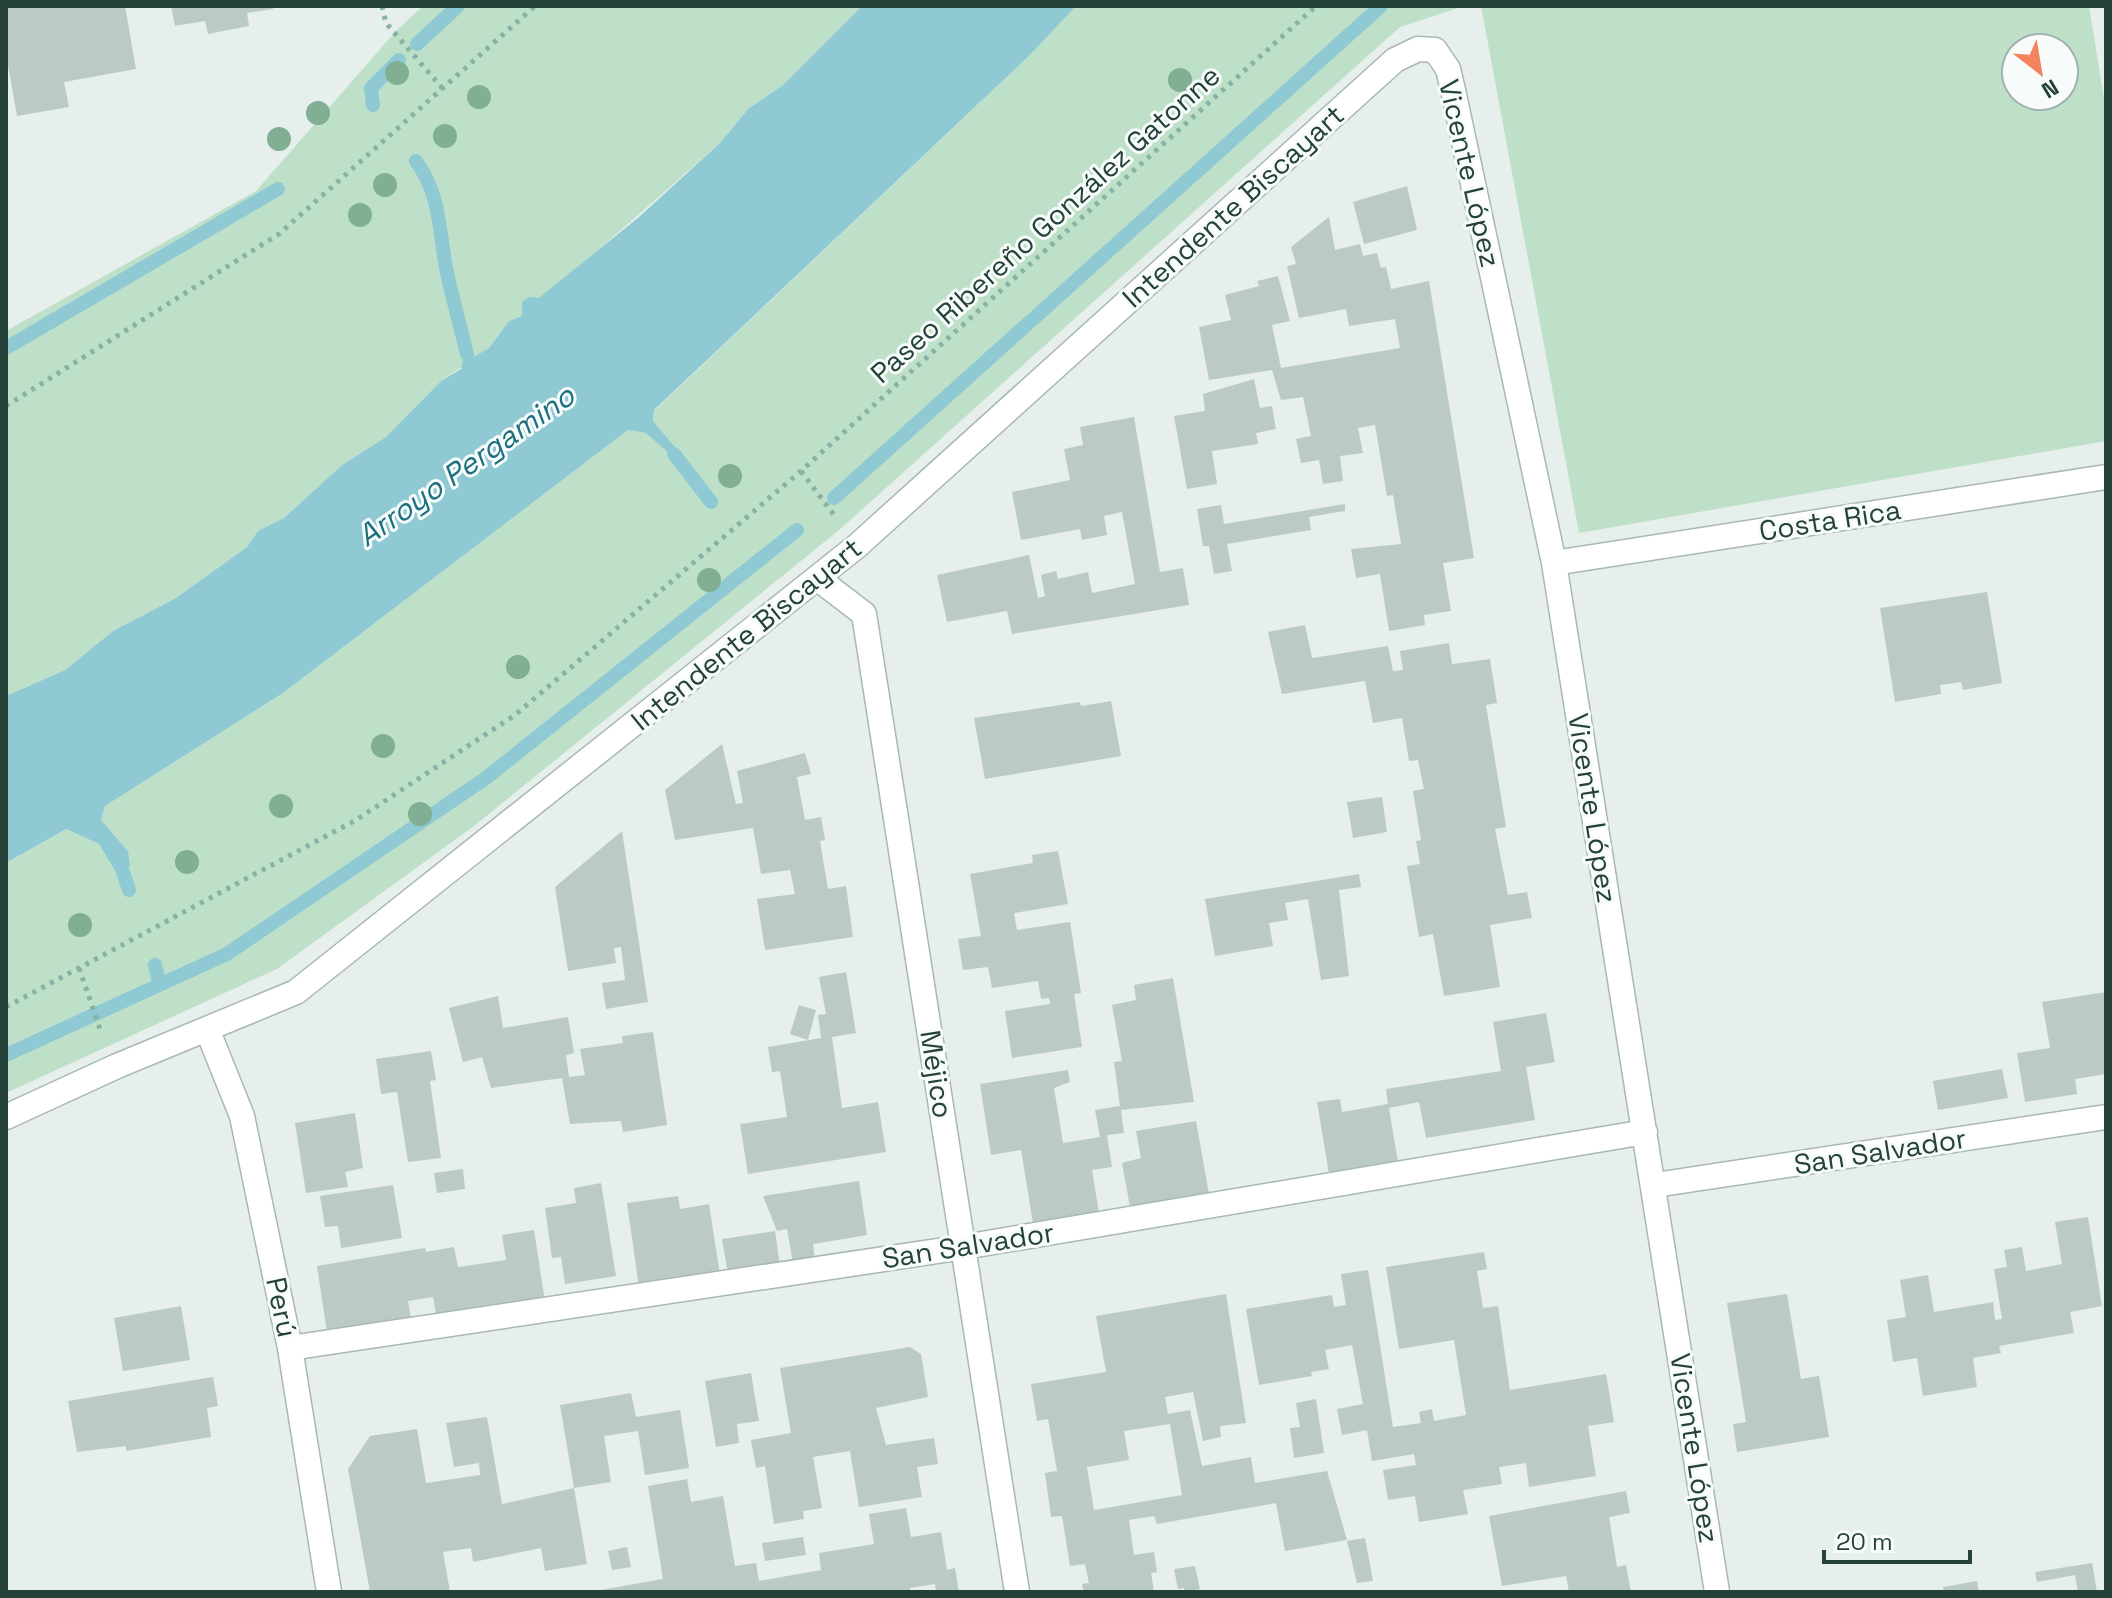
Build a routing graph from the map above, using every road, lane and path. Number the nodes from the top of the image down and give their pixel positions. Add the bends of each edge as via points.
1 (382, 6) edge
2 (535, 6) edge
3 (1316, 6) edge
4 (1418, 49) joint
5 (443, 89) junction
6 (6, 406) edge
7 (801, 471) junction
8 (2106, 477) edge
9 (857, 546) junction
10 (1554, 563) junction
11 (817, 578) junction
12 (79, 968) junction
13 (6, 1007) edge
14 (98, 1026) dead end
15 (207, 1029) junction
16 (6, 1117) edge
17 (2106, 1117) edge
18 (1645, 1132) junction
19 (1655, 1185) junction
20 (964, 1247) junction
21 (290, 1348) junction
22 (329, 1592) edge
23 (1017, 1592) edge
24 (1717, 1592) edge

1 - 5 path via 386,23
2 - 5 path
3 - 7 path, Paseo Ribereño González Gatonne
4 - 9 street, Intendente Biscayart via 1395,60
4 - 10 street, Vicente López via 1435,50 1448,69
5 - 6 path via 279,234
7 - 9 path
7 - 12 path, Paseo Ribereño González Gatonne via 515,715 356,820
8 - 10 street, Costa Rica
9 - 11 street, Intendente Biscayart
10 - 18 street, Vicente López
11 - 15 street, Intendente Biscayart via 296,992
11 - 20 street, Méjico via 864,614
12 - 13 path, Paseo Ribereño González Gatonne
12 - 14 path
15 - 16 street, Intendente Biscayart
15 - 21 street, Perú via 242,1116
17 - 19 street, San Salvador
18 - 19 street, Vicente López
18 - 20 street, San Salvador
19 - 24 street, Vicente López
20 - 21 street, San Salvador
20 - 23 street, Méjico
21 - 22 street, Perú

